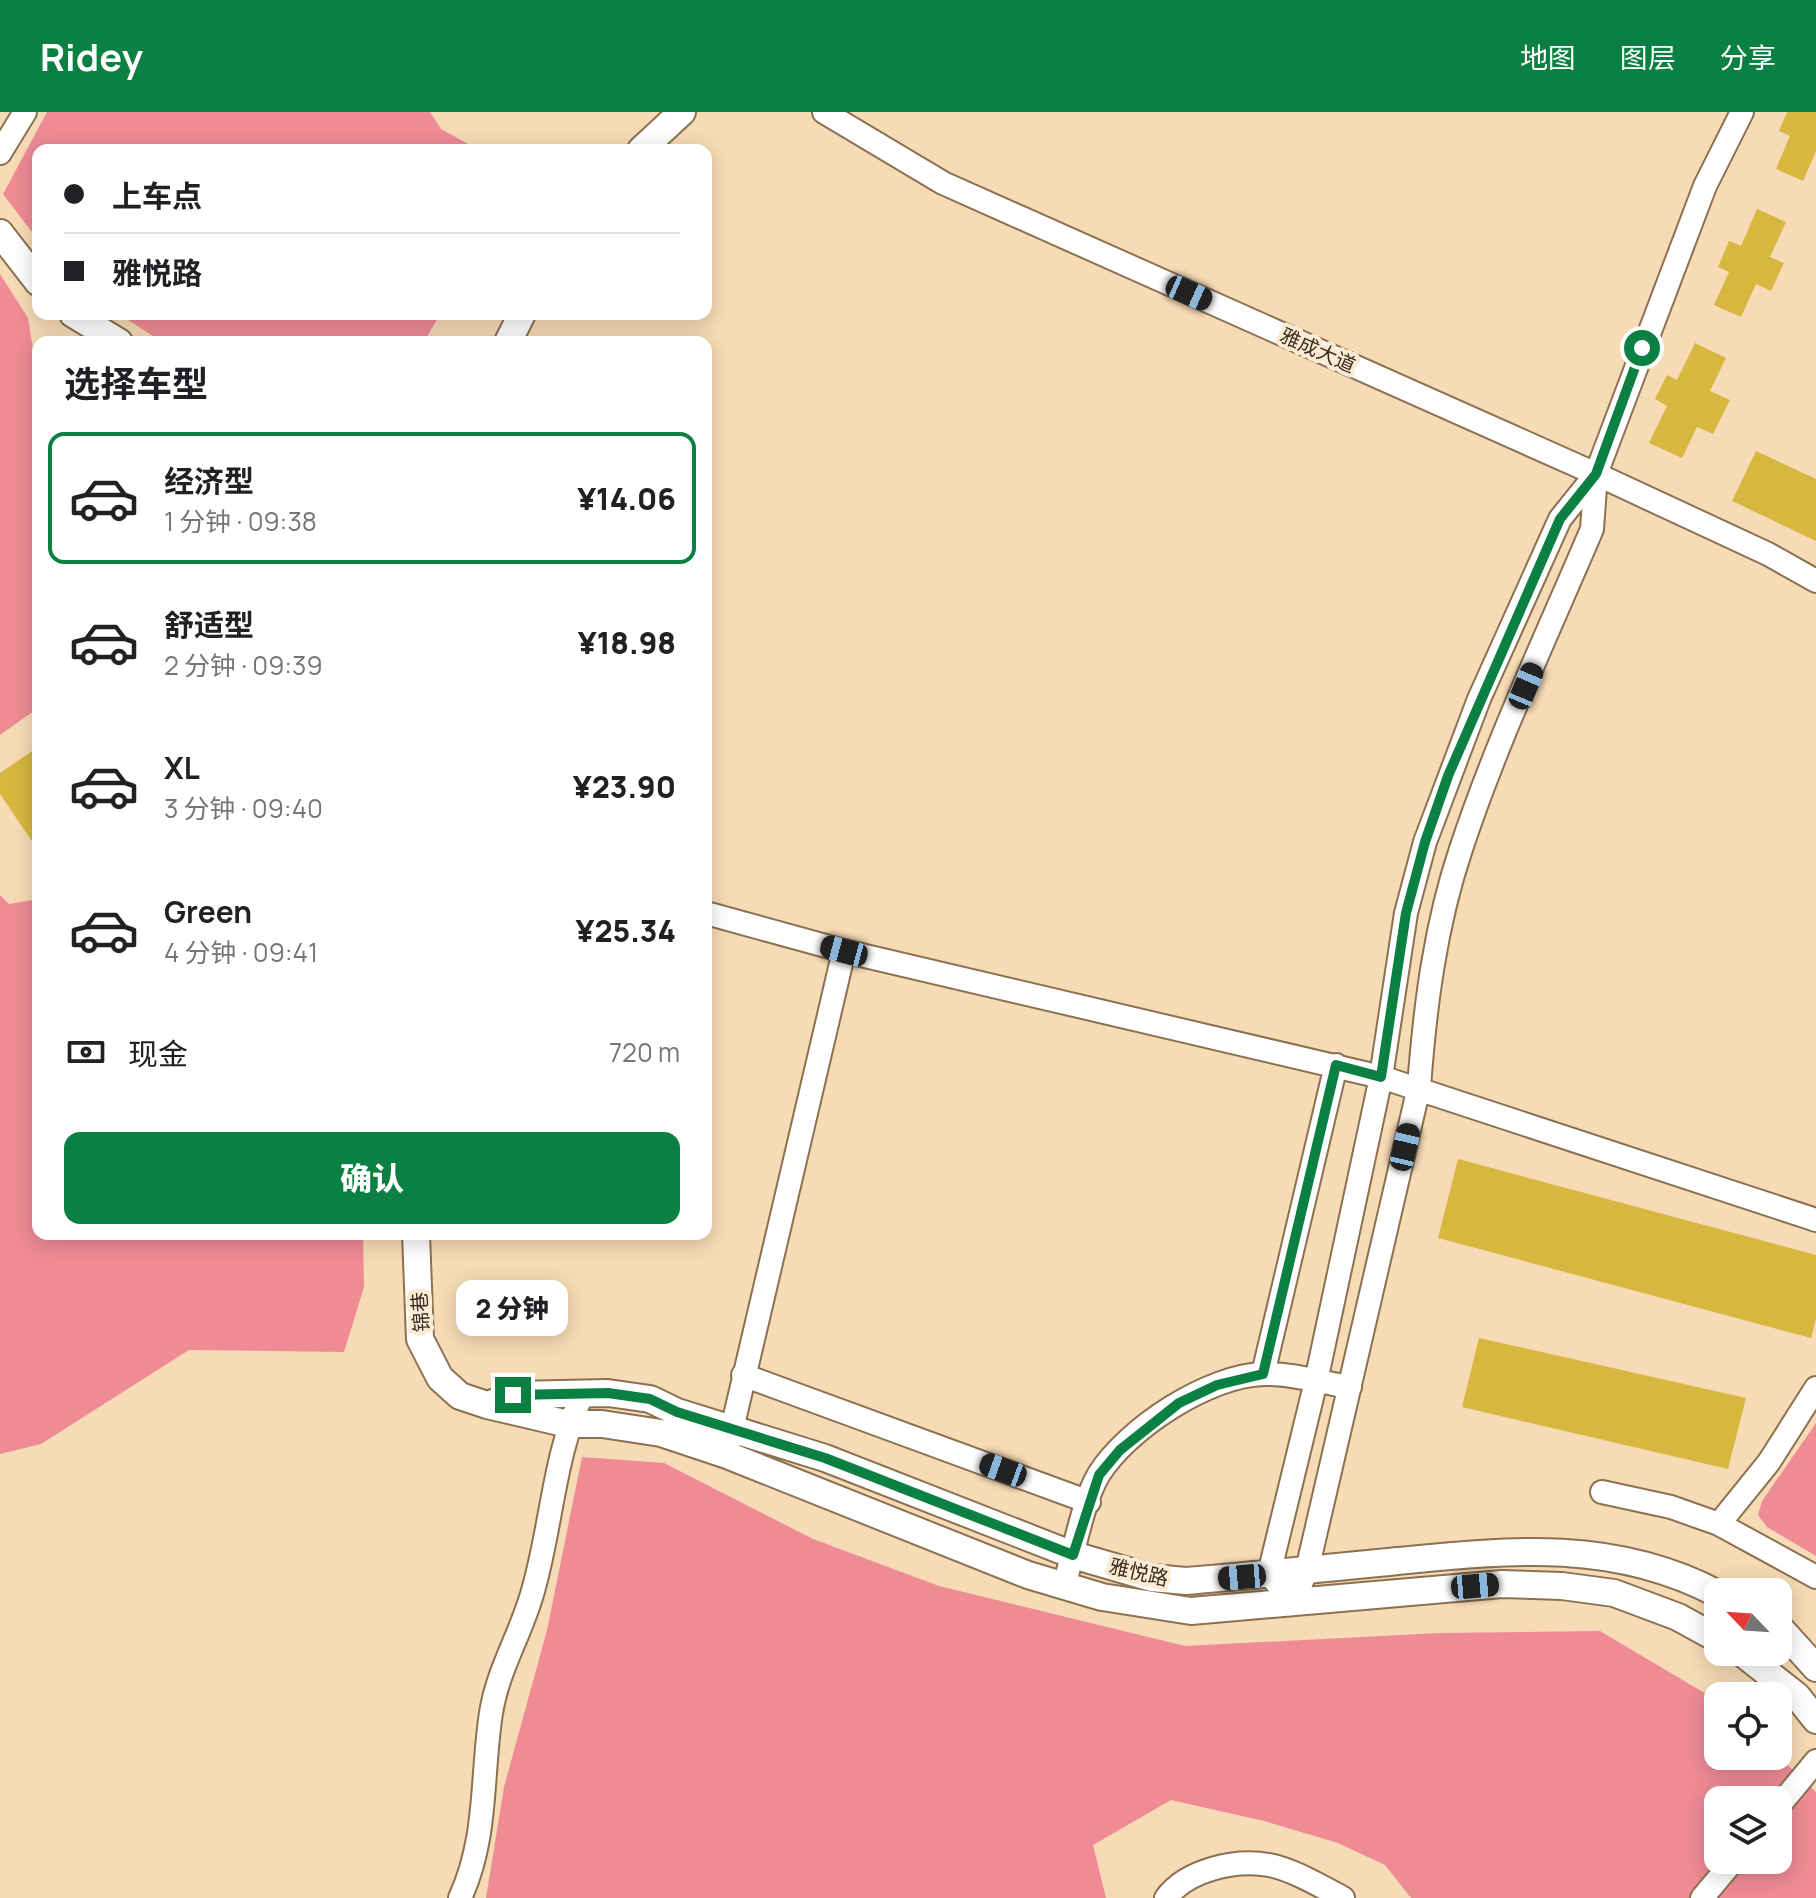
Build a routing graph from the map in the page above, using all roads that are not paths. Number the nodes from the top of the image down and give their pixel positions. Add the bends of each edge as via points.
1 (25, 112) edge
2 (682, 112) edge
3 (824, 112) edge
4 (1742, 112) edge
5 (647, 144) edge
6 (0, 153) edge
7 (0, 233) edge
8 (32, 274) edge
9 (83, 320) edge
10 (109, 336) edge
11 (1596, 474) junction
12 (1816, 581) edge
13 (712, 915) edge
14 (844, 951) junction
15 (1336, 1065) junction
16 (1381, 1077) junction
17 (1419, 1087) junction
18 (1816, 1220) edge
19 (416, 1240) edge
20 (1263, 1374) junction
21 (743, 1375) junction
22 (1316, 1381) junction
23 (1350, 1387) junction
24 (1816, 1388) edge
25 (583, 1393) junction
26 (487, 1405) junction
27 (568, 1424) junction
28 (729, 1442) junction
29 (1602, 1492) dead end
30 (1089, 1502) junction
31 (1719, 1524) junction
32 (1073, 1555) junction
33 (1307, 1570) junction
34 (1269, 1574) junction
35 (1816, 1577) edge
36 (1064, 1586) junction
37 (1704, 1587) edge
38 (1293, 1602) junction
39 (1704, 1631) edge
40 (1792, 1642) edge
41 (1759, 1666) edge
42 (1816, 1670) edge
43 (1797, 1696) junction
44 (1816, 1720) edge
45 (1816, 1761) edge
46 (1792, 1790) edge
47 (1722, 1874) edge
48 (460, 1898) edge
49 (1166, 1898) edge
50 (1343, 1898) edge
51 (1702, 1898) edge

1 - 6 street
2 - 5 street
3 - 11 street, 雅成大道 via 943,183
4 - 11 street via 1705,186
7 - 8 street
9 - 10 street
11 - 12 street, 雅成大道
11 - 16 street via 1560,519 1448,776 1406,913
11 - 17 street via 1592,529 1461,850 1425,1007
13 - 14 street
14 - 15 street
14 - 21 street
15 - 16 street
15 - 20 street
16 - 17 street
16 - 22 street
17 - 18 street
17 - 23 street
19 - 26 street, 锦巷 via 420,1339 448,1388
20 - 22 street
20 - 30 street via 1217,1385 1144,1428 1099,1475
21 - 28 street
21 - 30 street
22 - 23 street
22 - 34 street
23 - 33 street
24 - 31 street via 1769,1462
25 - 26 street, 雅悦路 via 513,1395
25 - 27 street
25 - 28 street, 雅悦路 via 650,1399
26 - 27 street, 锦巷
27 - 28 street, 锦巷
27 - 48 street via 536,1582 495,1692 481,1837
28 - 32 street, 雅悦路 via 825,1458
28 - 36 street
29 - 31 street
30 - 32 street
31 - 35 street
32 - 34 street, 雅悦路 via 1152,1578 1186,1581
32 - 36 street
33 - 34 street, 雅悦路
33 - 37 street, 雅悦路 via 1503,1551 1586,1553 1635,1561
33 - 38 street
34 - 38 street
36 - 38 street via 1191,1611
38 - 39 street via 1502,1584 1562,1586 1614,1593
40 - 42 street
41 - 43 street
42 - 43 street
43 - 44 street
45 - 46 street
47 - 51 street
49 - 50 street via 1188,1879 1233,1865 1269,1865

